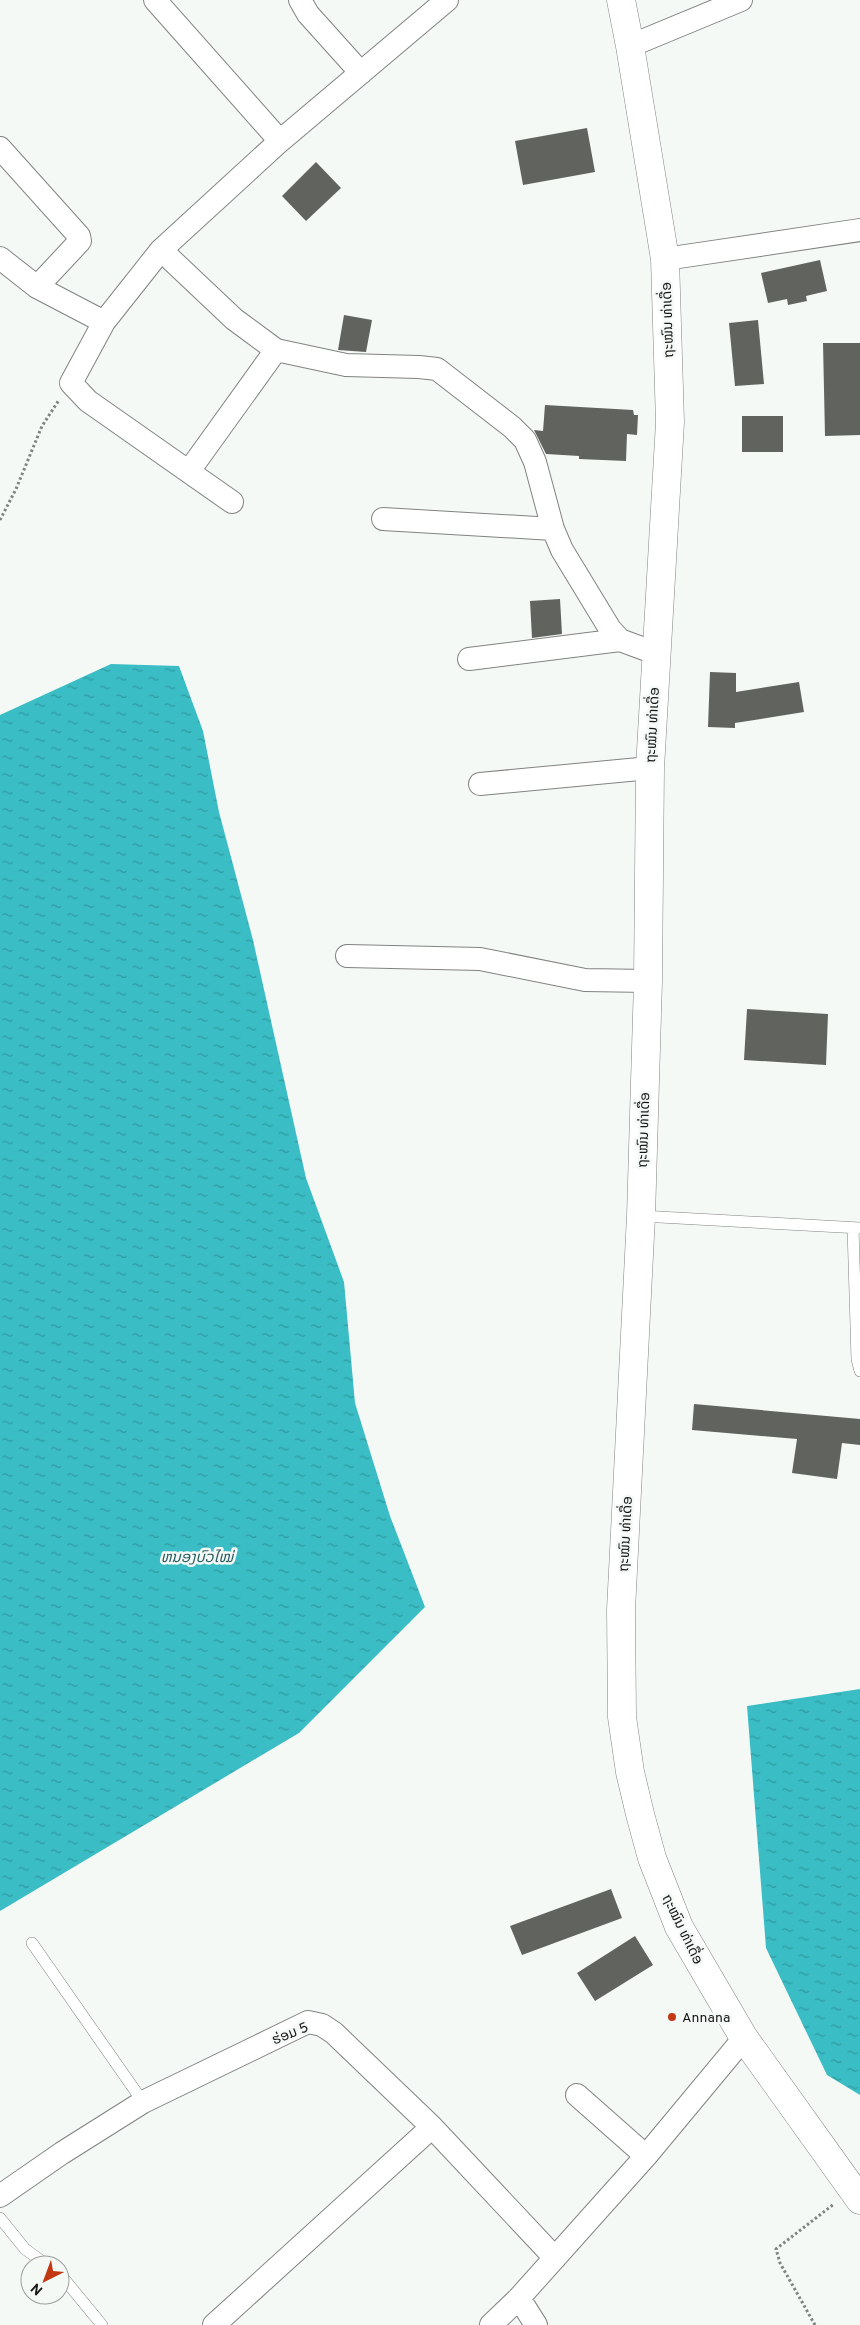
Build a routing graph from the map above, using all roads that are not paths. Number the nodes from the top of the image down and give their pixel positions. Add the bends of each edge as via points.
1 (155, 0) edge
2 (300, 0) edge
3 (448, 0) edge
4 (621, 0) edge
5 (741, 0) edge
6 (630, 46) junction
7 (361, 73) junction
8 (280, 141) junction
9 (0, 148) edge
10 (860, 230) edge
11 (161, 250) junction
12 (0, 258) edge
13 (665, 259) junction
14 (37, 287) junction
15 (104, 322) junction
16 (276, 350) junction
17 (188, 471) junction
18 (232, 502) dead end
19 (383, 519) dead end
20 (553, 529) junction
21 (620, 640) junction
22 (655, 653) junction
23 (470, 659) dead end
24 (650, 768) junction
25 (480, 784) dead end
26 (347, 956) dead end
27 (648, 980) junction
28 (641, 1216) junction
29 (856, 1228) edge
30 (860, 1371) edge
31 (32, 1943) dead end
32 (744, 2038) junction
33 (577, 2095) dead end
34 (143, 2102) junction
35 (432, 2127) junction
36 (646, 2156) junction
37 (856, 2195) edge
38 (0, 2196) edge
39 (0, 2218) edge
40 (33, 2255) edge
41 (555, 2258) junction
42 (70, 2286) edge
43 (518, 2298) junction
44 (102, 2325) edge
45 (214, 2325) edge
46 (491, 2325) edge
47 (536, 2325) edge

1 - 8 street
2 - 7 street via 308,14
3 - 7 street
4 - 6 main road, ຖະໝົນ ທ່າເດື່ອ
5 - 6 street
6 - 13 main road, ຖະໝົນ ທ່າເດື່ອ
7 - 8 street
8 - 11 street
9 - 14 street via 80,236 80,241
10 - 13 street
11 - 15 street
11 - 16 street via 234,319
12 - 14 street
13 - 22 main road, ຖະໝົນ ທ່າເດື່ອ via 670,422
14 - 15 street
15 - 17 street via 71,383 88,401
16 - 17 street
16 - 20 street via 346,365 437,369 525,440
17 - 18 street
19 - 20 street
20 - 21 street via 562,550
21 - 22 street
21 - 23 street
22 - 24 main road, ຖະໝົນ ທ່າເດື່ອ
24 - 25 street
24 - 27 main road, ຖະໝົນ ທ່າເດື່ອ
26 - 27 street via 480,959 585,980
27 - 28 main road, ຖະໝົນ ທ່າເດື່ອ
28 - 29 lane
28 - 32 main road, ຖະໝົນ ທ່າເດື່ອ via 621,1610 622,1717 640,1814 666,1895 693,1955
29 - 30 lane via 856,1359
31 - 34 lane
32 - 36 street
32 - 37 main road, ຖະໝົນ ທ່າເດື່ອ
33 - 36 street
34 - 35 street, ຮ່ອມ 5 via 308,2022 334,2032
34 - 38 street, ຮ່ອມ 5
35 - 41 street, ຮ່ອມ 5
35 - 45 street
36 - 41 street
39 - 40 lane
41 - 43 street
42 - 44 lane
43 - 46 street
43 - 47 street

